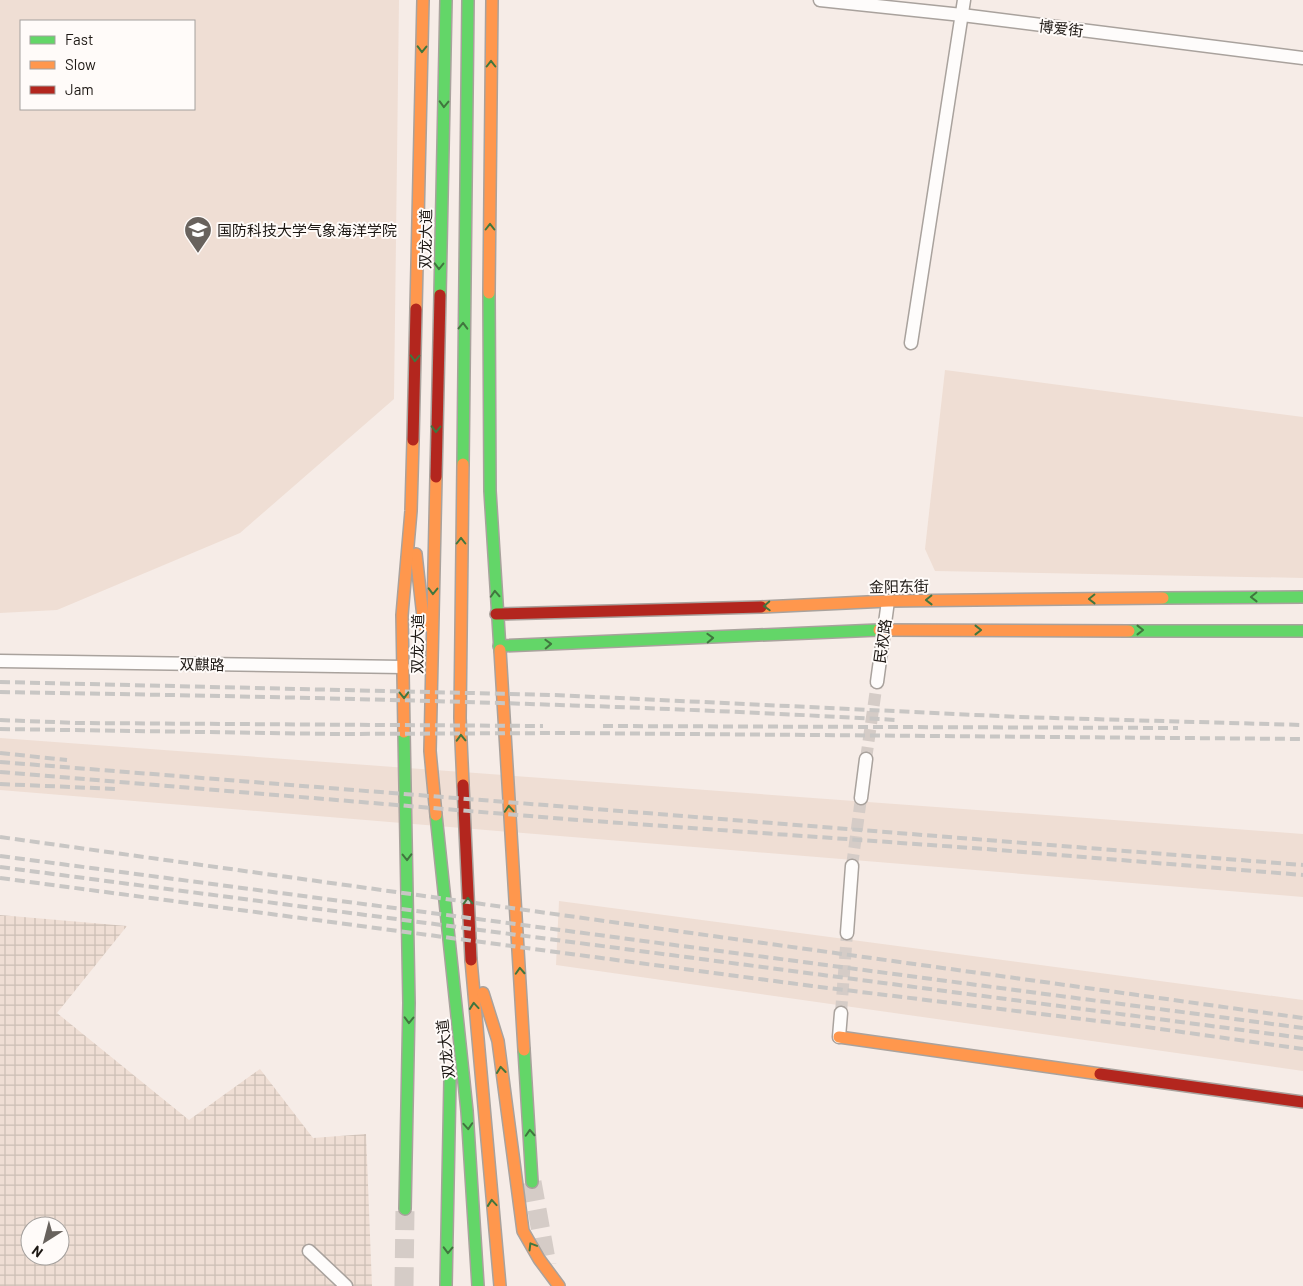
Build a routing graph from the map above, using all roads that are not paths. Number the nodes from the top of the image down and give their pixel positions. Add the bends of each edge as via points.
1 (423, 0) edge
2 (446, 0) edge
3 (468, 0) edge
4 (492, 0) edge
5 (820, 0) edge
6 (964, 0) edge
7 (962, 15) junction
8 (1303, 58) edge
9 (911, 343) dead end
10 (411, 511) junction
11 (1303, 597) edge
12 (888, 600) junction
13 (496, 614) junction
14 (884, 630) junction
15 (1303, 631) edge
16 (499, 646) junction
17 (0, 662) edge
18 (403, 667) junction
19 (877, 682) tunnel mouth
20 (431, 691) junction
21 (866, 759) tunnel mouth
22 (861, 798) tunnel mouth
23 (852, 866) tunnel mouth
24 (847, 933) tunnel mouth
25 (470, 949) junction
26 (449, 956) junction
27 (841, 1013) tunnel mouth
28 (838, 1037) joint
29 (1303, 1102) edge
30 (532, 1182) tunnel mouth
31 (405, 1209) tunnel mouth
32 (310, 1251) dead end
33 (346, 1286) edge
34 (446, 1286) edge
35 (478, 1286) edge
36 (500, 1286) edge
37 (560, 1286) edge

1 -> 10 main road, 双龙大道
2 -> 20 main road, 双龙大道
25 -> 3 main road via 460,718
13 -> 4 main road via 490,482
5 - 7 street, 博爱街
6 - 7 street
7 - 8 street, 博爱街
7 - 9 street
10 - 18 main road via 402,615
10 - 20 main road
11 -> 12 main road, 金阳东街
12 -> 13 main road, 金阳东街 via 664,611
12 - 14 street, 民权路
13 - 16 main road
14 -> 15 main road
16 -> 14 main road
14 - 19 street, 民权路
30 -> 16 main road
17 - 18 street, 双麒路
18 -> 31 main road via 409,1003
20 - 26 main road, 双龙大道 via 430,751
21 - 22 street
23 - 24 street
36 -> 25 main road
37 -> 25 main road via 523,1231 498,1041
26 -> 34 main road via 451,1132
26 -> 35 main road, 双龙大道 via 467,1111
27 - 28 street
28 - 29 main road
32 - 33 street

